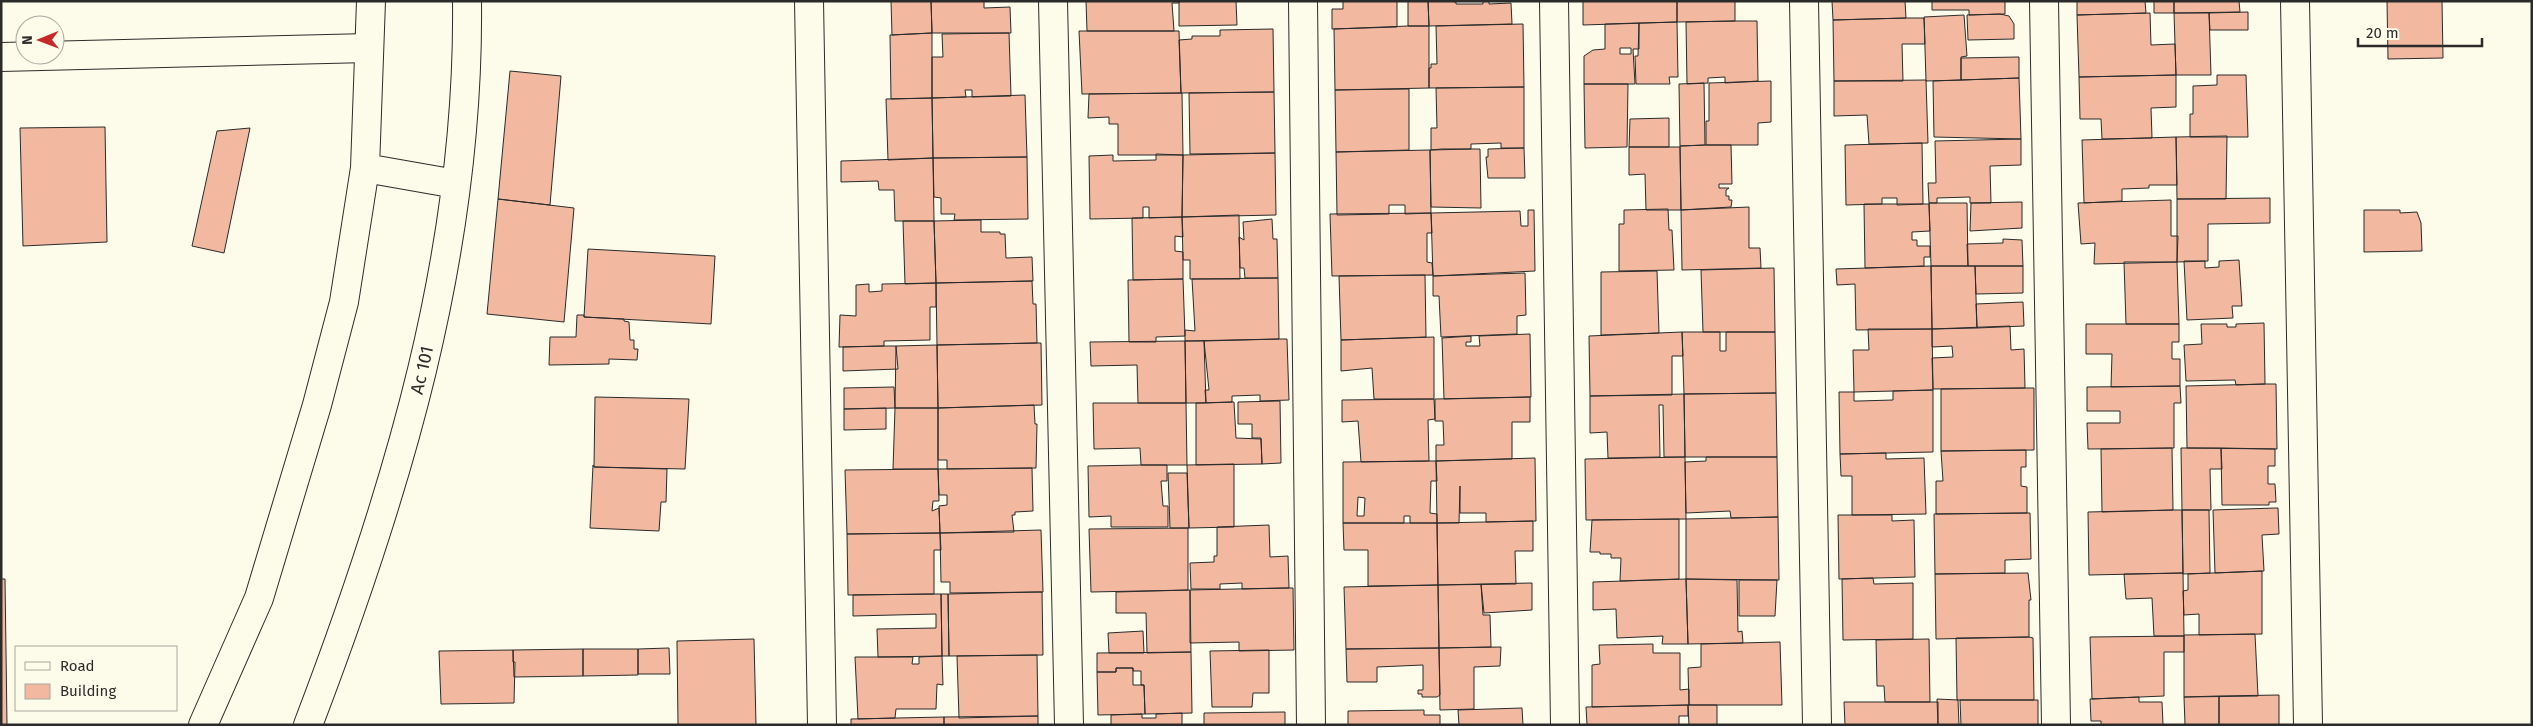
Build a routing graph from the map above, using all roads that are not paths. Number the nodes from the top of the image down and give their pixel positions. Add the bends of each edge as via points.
1 (370, 1) edge
2 (467, 1) edge
3 (809, 1) edge
4 (1053, 1) edge
5 (1303, 1) edge
6 (1554, 1) edge
7 (1804, 1) edge
8 (2044, 1) edge
9 (2295, 1) edge
10 (369, 48) junction
11 (1, 57) edge
12 (365, 168) junction
13 (456, 184) junction
14 (202, 725) edge
15 (308, 725) edge
16 (822, 725) edge
17 (1069, 725) edge
18 (1311, 725) edge
19 (1565, 725) edge
20 (1817, 725) edge
21 (2056, 725) edge
22 (2308, 725) edge

1 - 10 street
2 - 13 street, Ac 101 via 468,57
3 - 16 street
4 - 17 street
5 - 18 street
6 - 19 street
7 - 20 street
8 - 21 street
9 - 22 street
10 - 11 street
10 - 12 street
12 - 13 street
12 - 14 street via 344,302 317,405 259,598
13 - 15 street, Ac 101 via 446,264 416,399 350,615

